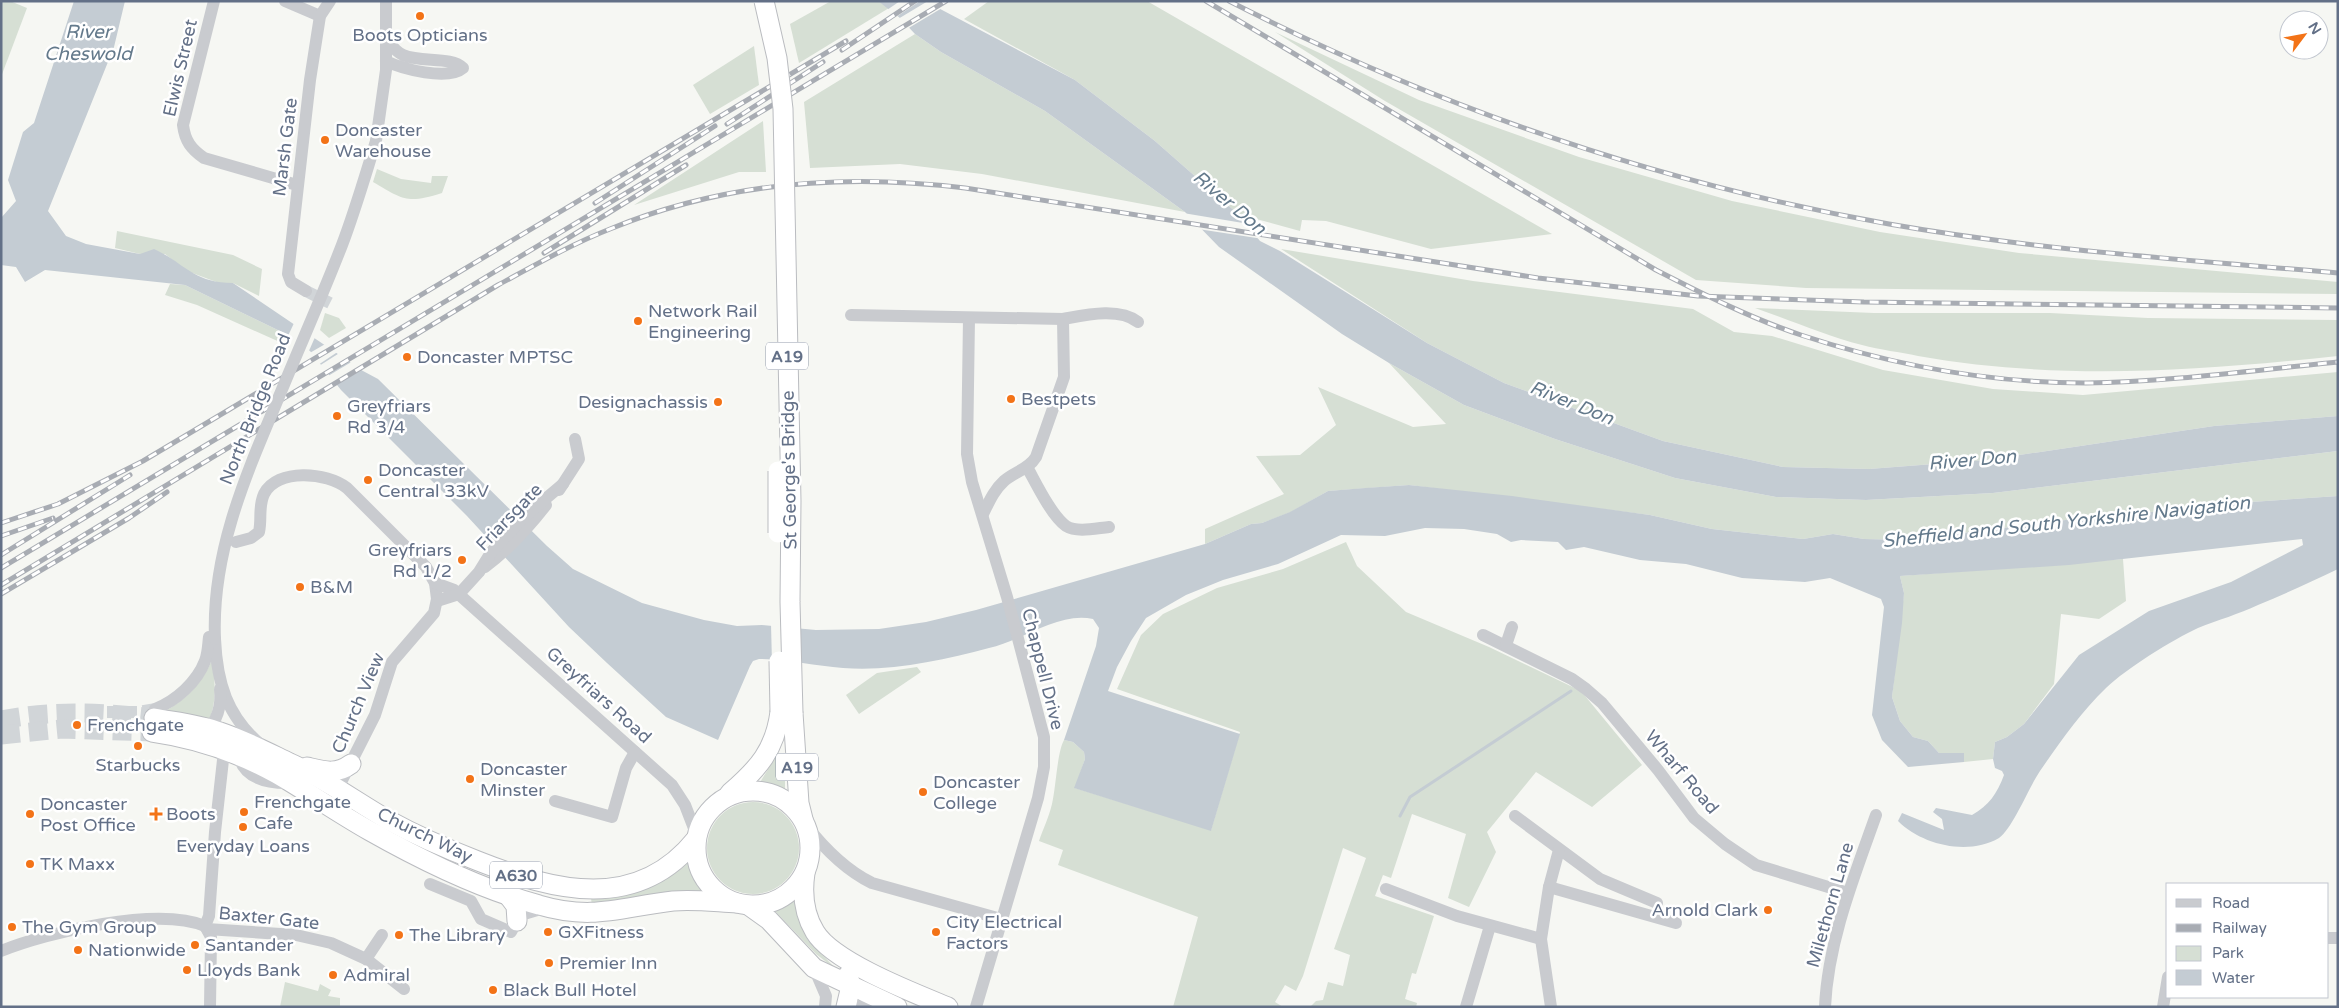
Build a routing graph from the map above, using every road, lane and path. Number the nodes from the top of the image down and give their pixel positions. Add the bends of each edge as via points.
1 (214, 1) edge
2 (286, 1) edge
3 (330, 1) edge
4 (386, 1) edge
5 (751, 1) edge
6 (764, 1) edge
7 (320, 16) junction
8 (386, 39) junction
9 (386, 61) junction
10 (429, 61) junction
11 (440, 74) junction
12 (297, 185) junction
13 (306, 291) tunnel mouth
14 (851, 316) dead end
15 (969, 318) junction
16 (1063, 319) junction
17 (1138, 322) dead end
18 (575, 439) dead end
19 (1027, 467) junction
20 (971, 477) junction
21 (998, 487) junction
22 (983, 514) junction
23 (1109, 527) dead end
24 (236, 542) dead end
25 (436, 592) junction
26 (459, 594) junction
27 (1512, 627) dead end
28 (1483, 635) dead end
29 (212, 638) junction
30 (1506, 645) junction
31 (218, 671) junction
32 (786, 712) junction
33 (153, 720) junction
34 (210, 729) junction
35 (197, 742) junction
36 (635, 752) junction
37 (232, 754) junction
38 (285, 761) junction
39 (351, 764) junction
40 (725, 797) junction
41 (334, 798) junction
42 (555, 802) dead end
43 (1876, 815) dead end
44 (1515, 816) dead end
45 (804, 822) junction
46 (696, 838) junction
47 (1559, 850) junction
48 (806, 872) junction
49 (430, 884) dead end
50 (1548, 887) junction
51 (1386, 889) dead end
52 (1848, 893) junction
53 (506, 894) junction
54 (1658, 903) dead end
55 (742, 904) junction
56 (551, 908) junction
57 (1001, 919) junction
58 (517, 921) junction
59 (1676, 923) dead end
60 (1490, 926) junction
61 (206, 927) junction
62 (815, 933) junction
63 (382, 935) dead end
64 (1541, 939) junction
65 (1, 951) edge
66 (366, 958) junction
67 (814, 968) junction
68 (851, 986) junction
69 (404, 989) dead end
70 (2166, 992) edge
71 (893, 1005) edge
72 (210, 1007) edge
73 (825, 1007) edge
74 (846, 1007) edge
75 (854, 1007) edge
76 (948, 1007) edge
77 (976, 1007) edge
78 (1466, 1007) edge
79 (1551, 1007) edge
80 (1825, 1007) edge
81 (2164, 1007) edge

1 - 12 street, Elwis Street via 183,125 188,144 204,158
2 - 7 street
3 - 7 street, Marsh Gate
4 - 8 street, North Bridge Road
5 - 32 highway, St George's Bridge / A19, bridge via 766,67 772,122
6 - 32 highway, St George's Bridge / A19, bridge via 777,58 783,109 791,501
7 - 12 street, Marsh Gate
8 - 9 street, North Bridge Road
8 - 10 street via 403,55
9 - 11 street via 400,68
9 - 29 street, North Bridge Road, bridge via 373,140 342,244 246,473 233,514 216,588
10 - 11 street
10 - 11 street via 455,62 464,68 456,73
12 - 13 street, Marsh Gate via 288,274 291,282
14 - 15 street
15 - 16 street
15 - 20 street, Chappell Drive via 967,454
16 - 17 street via 1087,314 1123,314
16 - 19 street via 1064,377 1036,457
18 - 26 street, Friarsgate via 579,459 564,484
19 - 21 street
19 - 23 street via 1067,526 1076,529
20 - 21 street via 986,489
20 - 22 street, Chappell Drive
21 - 22 street
22 - 57 street, Chappell Drive via 1044,737 1044,768 1038,798
24 - 25 street via 256,535 265,492 279,479 292,475 313,477 344,486 426,567
25 - 26 street
25 - 26 street, Greyfriars Road via 448,586
25 - 39 street, Church View via 433,616 392,662 375,714
26 - 36 street, Greyfriars Road
27 - 30 street
28 - 30 street, Wharf Road
29 - 31 street, North Bridge Road
29 - 33 street, North Bridge Road via 206,659 196,676
30 - 52 street, Wharf Road via 1572,679 1602,703 1694,818 1725,844 1756,865
31 - 34 street via 221,699
31 - 38 street, North Bridge Road via 237,721
32 - 40 highway, St George's Bridge / A19 via 764,760 754,773
32 - 45 highway, St George's Bridge / A19
33 - 34 highway, Church Way / A630
33 - 35 highway, A630
34 - 35 street
34 - 38 highway, Church Way / A630 via 238,738
35 - 37 highway, Church Way / A630
36 - 42 street via 626,768 612,817
36 - 46 street, Greyfriars Road via 679,795
37 - 41 highway, Church Way / A630 via 292,783
37 - 61 street via 215,832 210,916
38 - 39 highway via 326,772 344,769
38 - 41 highway, Church Way / A630
39 - 41 street, Church View
40 - 45 highway via 750,790 775,795 796,809
40 - 46 highway via 702,821
41 - 46 highway, Church Way / A630 via 456,852 522,877 566,888 609,887 647,878 675,862
41 - 53 highway, Church Way / A630 via 430,862
43 - 52 street, Milethorn Lane
44 - 47 street
45 - 48 highway via 811,848
45 - 57 street via 828,850 872,883
46 - 55 highway via 696,857 702,875 720,895
47 - 50 street
47 - 54 street via 1600,879
48 - 55 highway via 796,887 782,898 765,904
48 - 62 highway via 804,901
49 - 58 street via 471,902 481,918 510,931 514,930
50 - 59 street
50 - 64 street
51 - 60 street
52 - 80 street, Milethorn Lane via 1826,977
53 - 56 highway, Church Way / A630
53 - 58 highway via 516,906
55 - 56 highway, Church Way / A630 via 676,901 600,913
55 - 67 highway via 774,925
56 - 58 street via 530,911
57 - 77 street, Chappell Drive
60 - 64 street
60 - 78 street
61 - 65 street, Baxter Gate via 177,918 133,921 37,938
61 - 66 street, Baxter Gate via 311,938
61 - 72 street via 211,937
62 - 68 highway via 821,945 847,974
62 - 76 highway via 824,944 849,960
63 - 66 street
64 - 79 street
66 - 69 street, Baxter Gate
67 - 68 highway
67 - 73 street via 826,996
68 - 71 highway
68 - 74 highway
70 - 81 street
71 - 75 street

